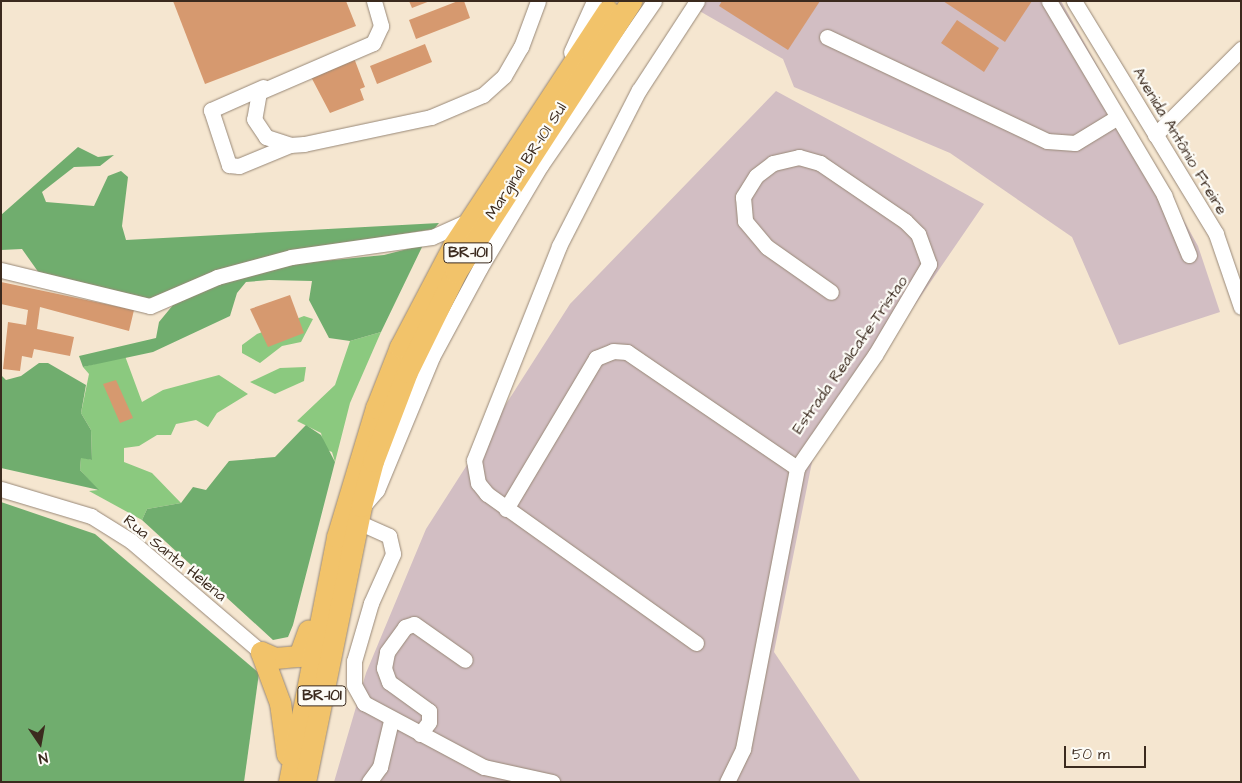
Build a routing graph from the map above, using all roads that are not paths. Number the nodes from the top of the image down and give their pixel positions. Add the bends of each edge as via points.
1 (374, 1) edge
2 (538, 1) edge
3 (594, 1) edge
4 (614, 1) edge
5 (631, 1) edge
6 (654, 1) edge
7 (697, 1) edge
8 (1049, 1) edge
9 (1074, 1) edge
10 (828, 36) dead end
11 (1241, 49) edge
12 (558, 81) junction
13 (267, 86) junction
14 (1116, 118) junction
15 (1155, 135) junction
16 (290, 145) junction
17 (470, 220) junction
18 (1189, 255) dead end
19 (1, 270) edge
20 (831, 292) dead end
21 (1241, 307) edge
22 (359, 459) junction
23 (797, 468) junction
24 (1, 489) edge
25 (506, 509) junction
26 (360, 514) junction
27 (696, 643) dead end
28 (260, 652) junction
29 (465, 660) dead end
30 (391, 721) junction
31 (420, 734) junction
32 (289, 782) edge
33 (305, 782) edge
34 (369, 782) edge
35 (552, 782) edge
36 (727, 782) edge

1 - 13 street via 381,26 373,44
2 - 16 street via 504,76 483,95 431,117
3 - 12 street
4 - 12 highway, BR-101
5 - 26 highway, BR-101 via 456,272 391,411
6 - 26 street, Marginal BR-101 Sul via 541,165 480,268 432,357 376,490
7 - 25 street via 639,90 559,246 476,448 474,471 478,483
8 - 14 street
9 - 15 street, Avenida Antônio Freire
10 - 14 street via 1048,141 1075,143
11 - 15 street
12 - 17 highway, BR-101
13 - 16 street via 254,100 254,119 266,137
13 - 16 street via 216,106 210,116 229,164 234,167
14 - 18 street via 1164,195
15 - 21 street, Avenida Antônio Freire via 1216,234
17 - 19 street via 432,237 291,257 236,272 150,306
17 - 22 highway, BR-101 via 400,347
20 - 23 street, Estrada Realcafe-Tristao via 768,247 745,221 743,197 756,176 773,163 799,157 820,163 905,221 918,234 929,264 875,355
22 - 28 highway via 327,545 304,650 289,658
22 - 32 highway, BR-101 via 337,537
23 - 25 street via 627,352 614,351 596,358
23 - 36 street, Estrada Realcafe-Tristao via 743,749
24 - 28 street, Rua Santa Helena via 91,516 123,536
25 - 27 street
26 - 30 street via 384,532 393,554 364,623 354,661 354,685 364,703
26 - 33 highway, BR-101
28 - 32 highway via 282,708
29 - 31 street via 414,624 405,627 387,652 384,668 389,682 429,711 429,722
30 - 31 street
30 - 34 street via 380,767
31 - 35 street via 484,767

